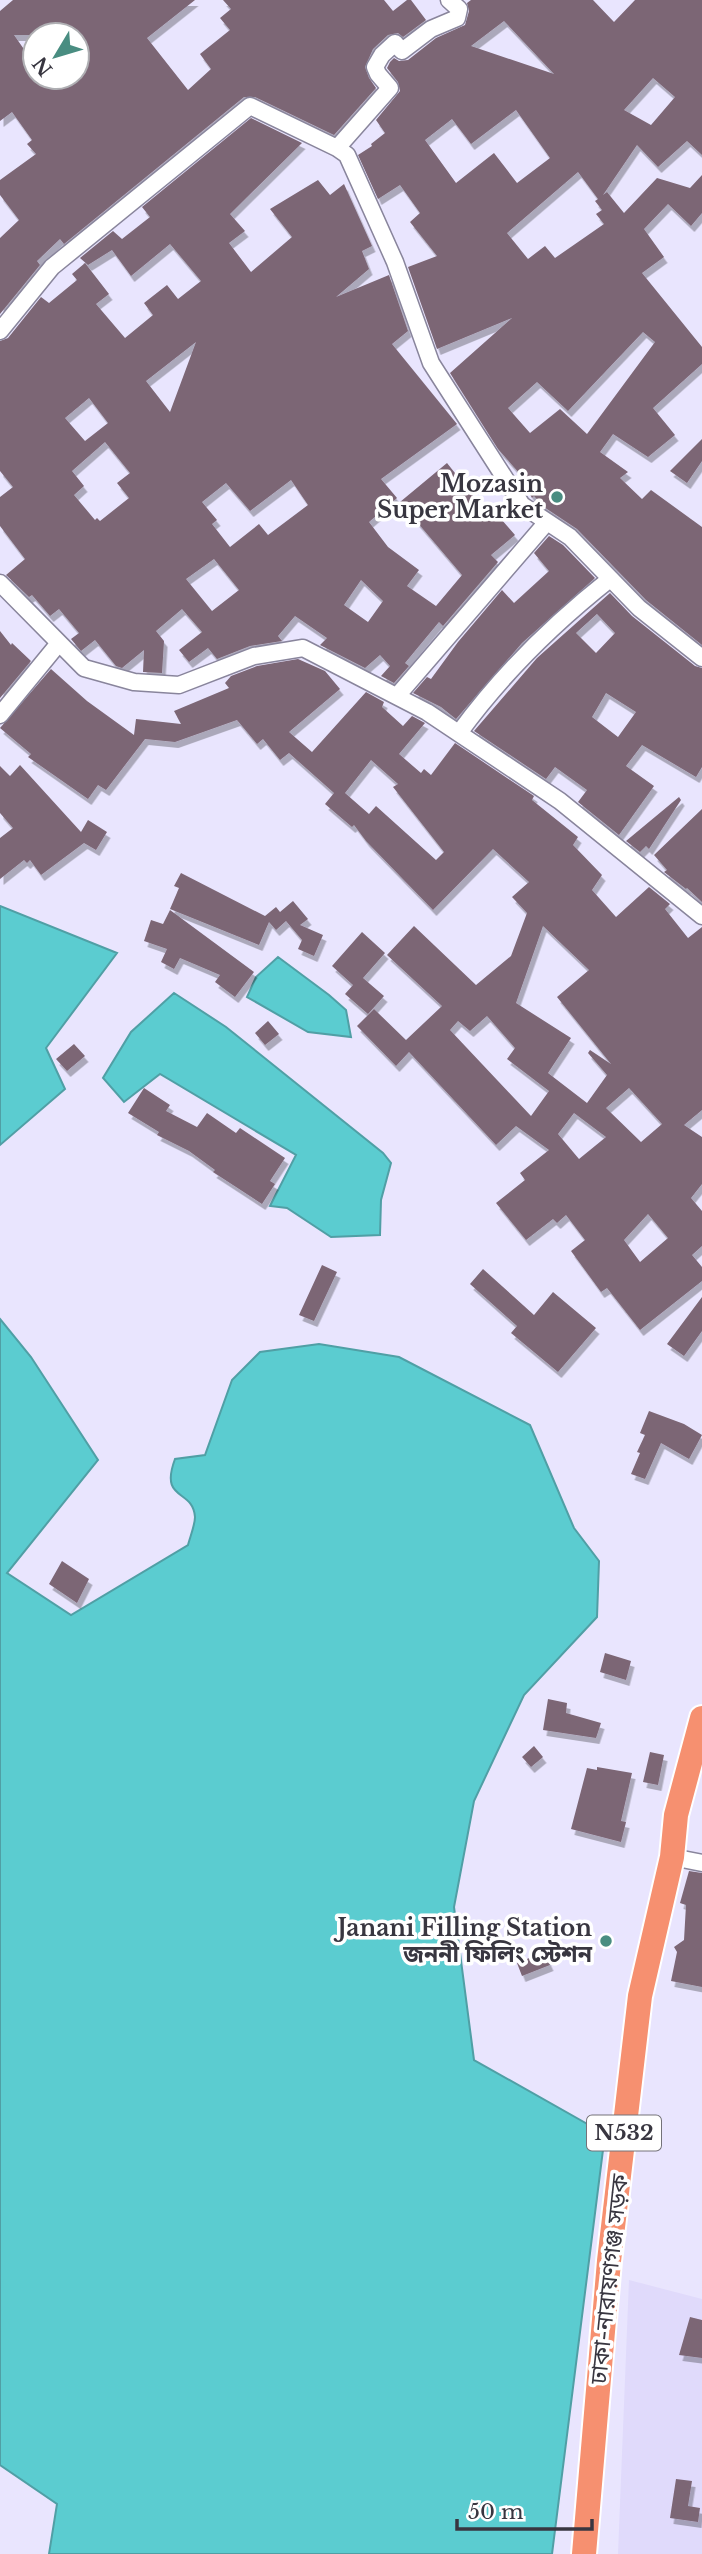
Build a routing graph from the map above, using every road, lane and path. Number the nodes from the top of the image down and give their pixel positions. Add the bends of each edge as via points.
1 (449, 0) edge
2 (338, 148) junction
3 (0, 331) edge
4 (547, 522) junction
5 (610, 579) junction
6 (0, 583) edge
7 (60, 643) junction
8 (702, 658) edge
9 (397, 696) junction
10 (0, 715) edge
11 (459, 733) junction
12 (702, 916) edge
13 (702, 1718) edge
14 (672, 1857) junction
15 (702, 1863) edge
16 (584, 2554) edge

1 - 2 street via 459,9 457,18 431,29 402,51 395,43 378,60 378,74 390,88
2 - 3 street via 250,106 52,267
2 - 4 street via 346,155 395,262 431,363 522,505
4 - 5 street via 570,537
4 - 9 street
5 - 8 street
5 - 11 street via 523,655
6 - 7 street
7 - 9 street via 84,668 134,682 179,685 254,656 303,648
7 - 10 street
9 - 11 street
11 - 12 street via 560,801
13 - 14 highway, ঢাকা-নারায়ণগঞ্জ সড়ক / N532 via 676,1815
14 - 15 street
14 - 16 highway, ঢাকা-নারায়ণগঞ্জ সড়ক / N532 via 640,1996 609,2261

